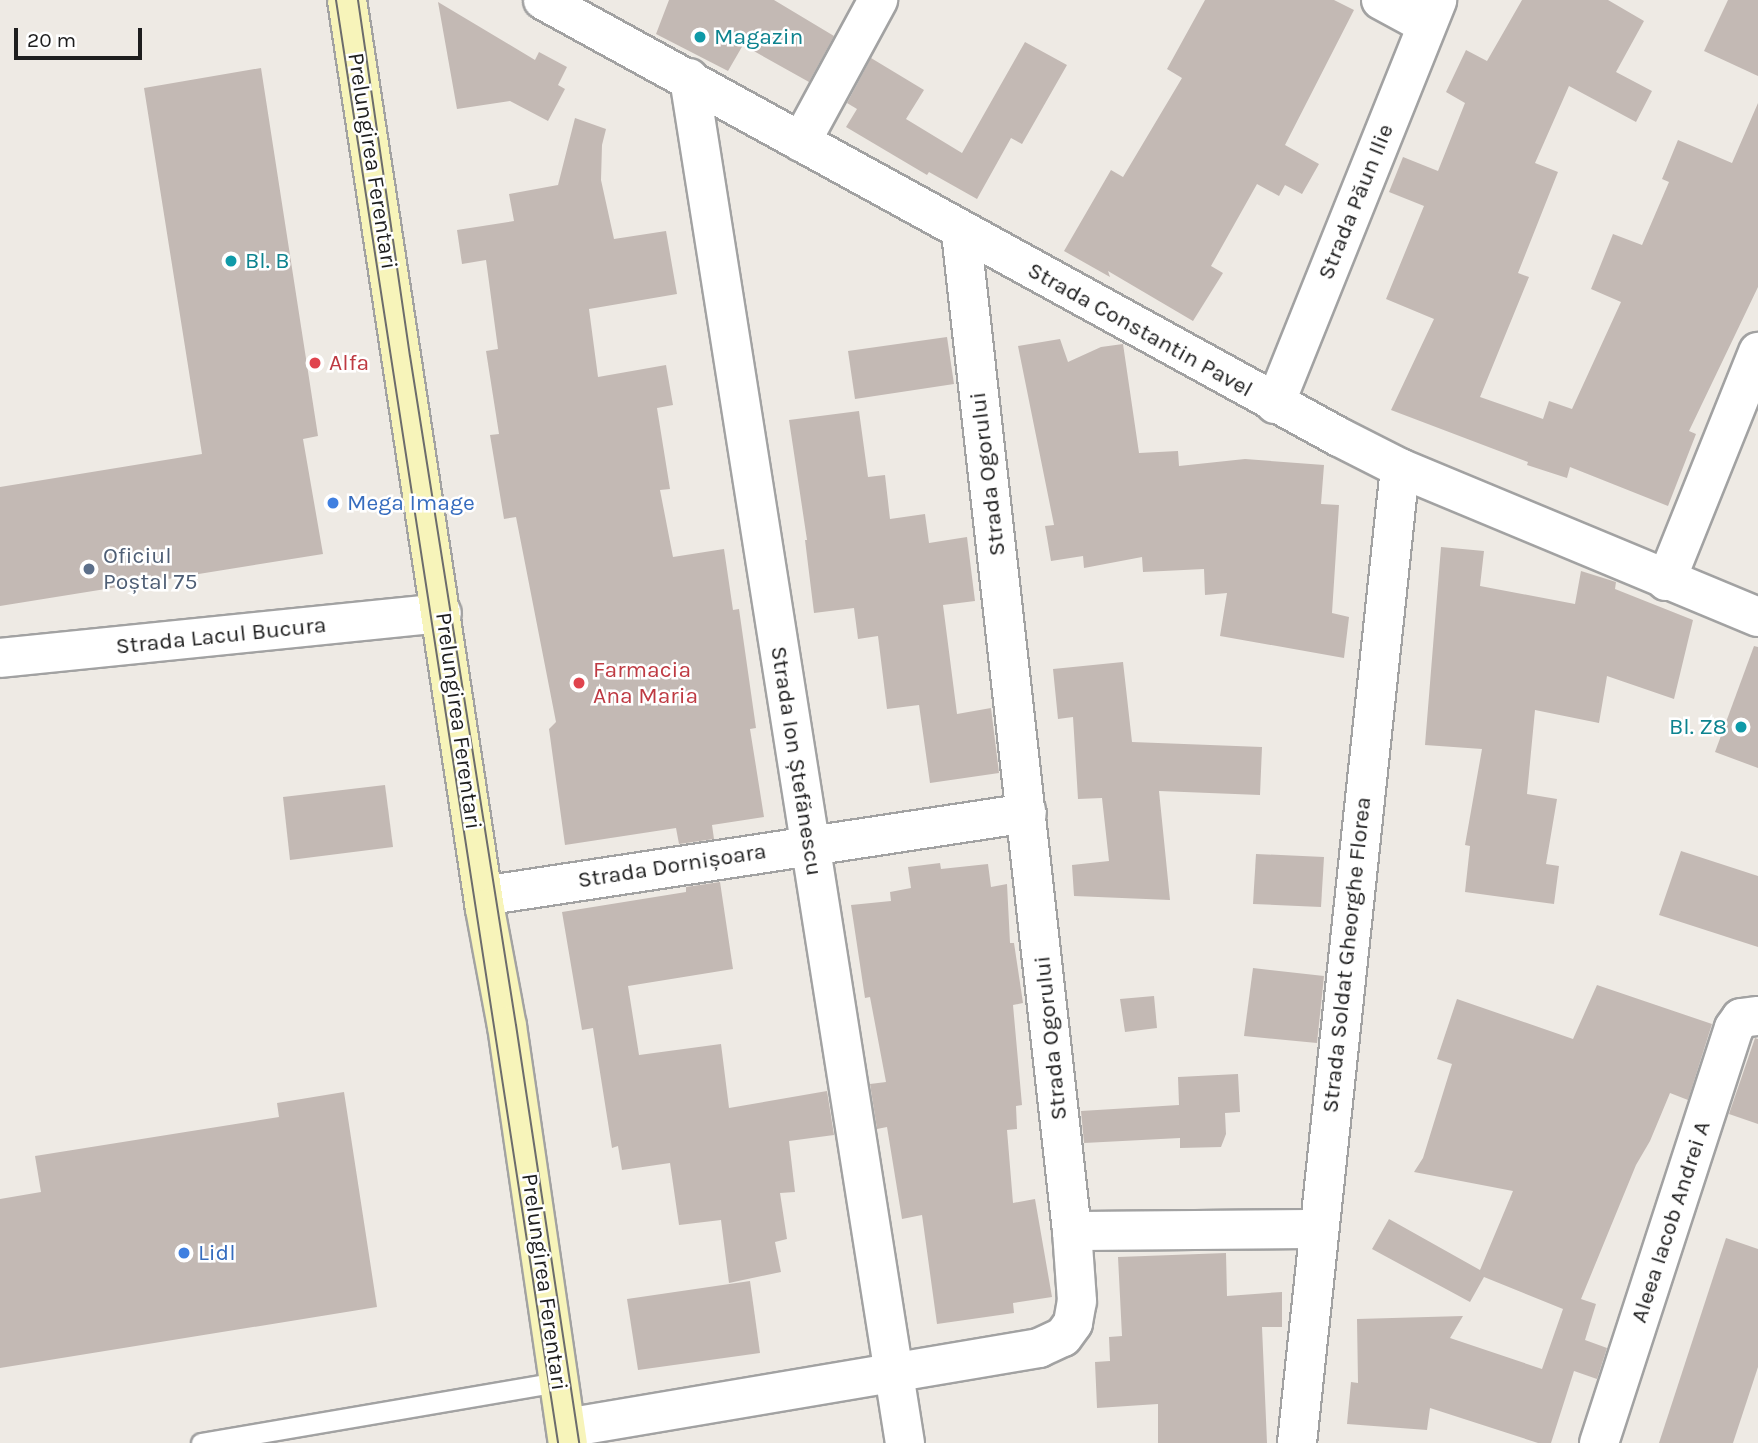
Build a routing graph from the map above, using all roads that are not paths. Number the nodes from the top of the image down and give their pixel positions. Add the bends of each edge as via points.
1 (347, 0) edge
2 (878, 0) edge
3 (1381, 0) edge
4 (551, 2) edge
5 (1432, 13) edge
6 (689, 78) junction
7 (801, 142) junction
8 (961, 232) junction
9 (1758, 352) edge
10 (1275, 404) junction
11 (1400, 468) junction
12 (1666, 581) junction
13 (442, 613) junction
14 (1758, 617) edge
15 (0, 658) edge
16 (1027, 813) junction
17 (809, 845) junction
18 (483, 896) junction
19 (1758, 1016) edge
20 (1318, 1229) junction
21 (1072, 1231) junction
22 (895, 1374) junction
23 (558, 1382) junction
24 (567, 1435) edge
25 (201, 1443) edge
26 (905, 1443) edge
27 (1297, 1443) edge
28 (1599, 1443) edge

1 - 13 main road, Prelungirea Ferentari
2 - 7 street
3 - 5 street
4 - 6 street, Strada Constantin Pavel
5 - 10 street, Strada Păun Ilie
6 - 7 street, Strada Constantin Pavel
6 - 17 street, Strada Ion Ștefănescu
7 - 8 street, Strada Constantin Pavel
8 - 10 street, Strada Constantin Pavel
8 - 16 street, Strada Ogorului
9 - 12 street
10 - 11 street, Strada Constantin Pavel
11 - 12 street, Strada Constantin Pavel
11 - 20 street, Strada Soldat Gheorghe Florea
12 - 14 street, Strada Constantin Pavel
13 - 15 street, Strada Lacul Bucura
13 - 18 main road, Prelungirea Ferentari
16 - 17 street, Strada Dornișoara
16 - 21 street, Strada Ogorului
17 - 18 street, Strada Dornișoara
17 - 22 street, Strada Ion Ștefănescu
18 - 23 main road, Prelungirea Ferentari via 507,1026
19 - 28 street, Aleea Iacob Andrei A via 1741,1018 1734,1028
20 - 21 street
20 - 27 street, Strada Soldat Gheorghe Florea
21 - 22 street, Strada Ogorului via 1077,1301 1073,1323 1063,1338 1039,1348
22 - 24 street, Strada Ogorului
22 - 26 street, Strada Ion Ștefănescu
23 - 24 main road, Prelungirea Ferentari
23 - 25 lane

